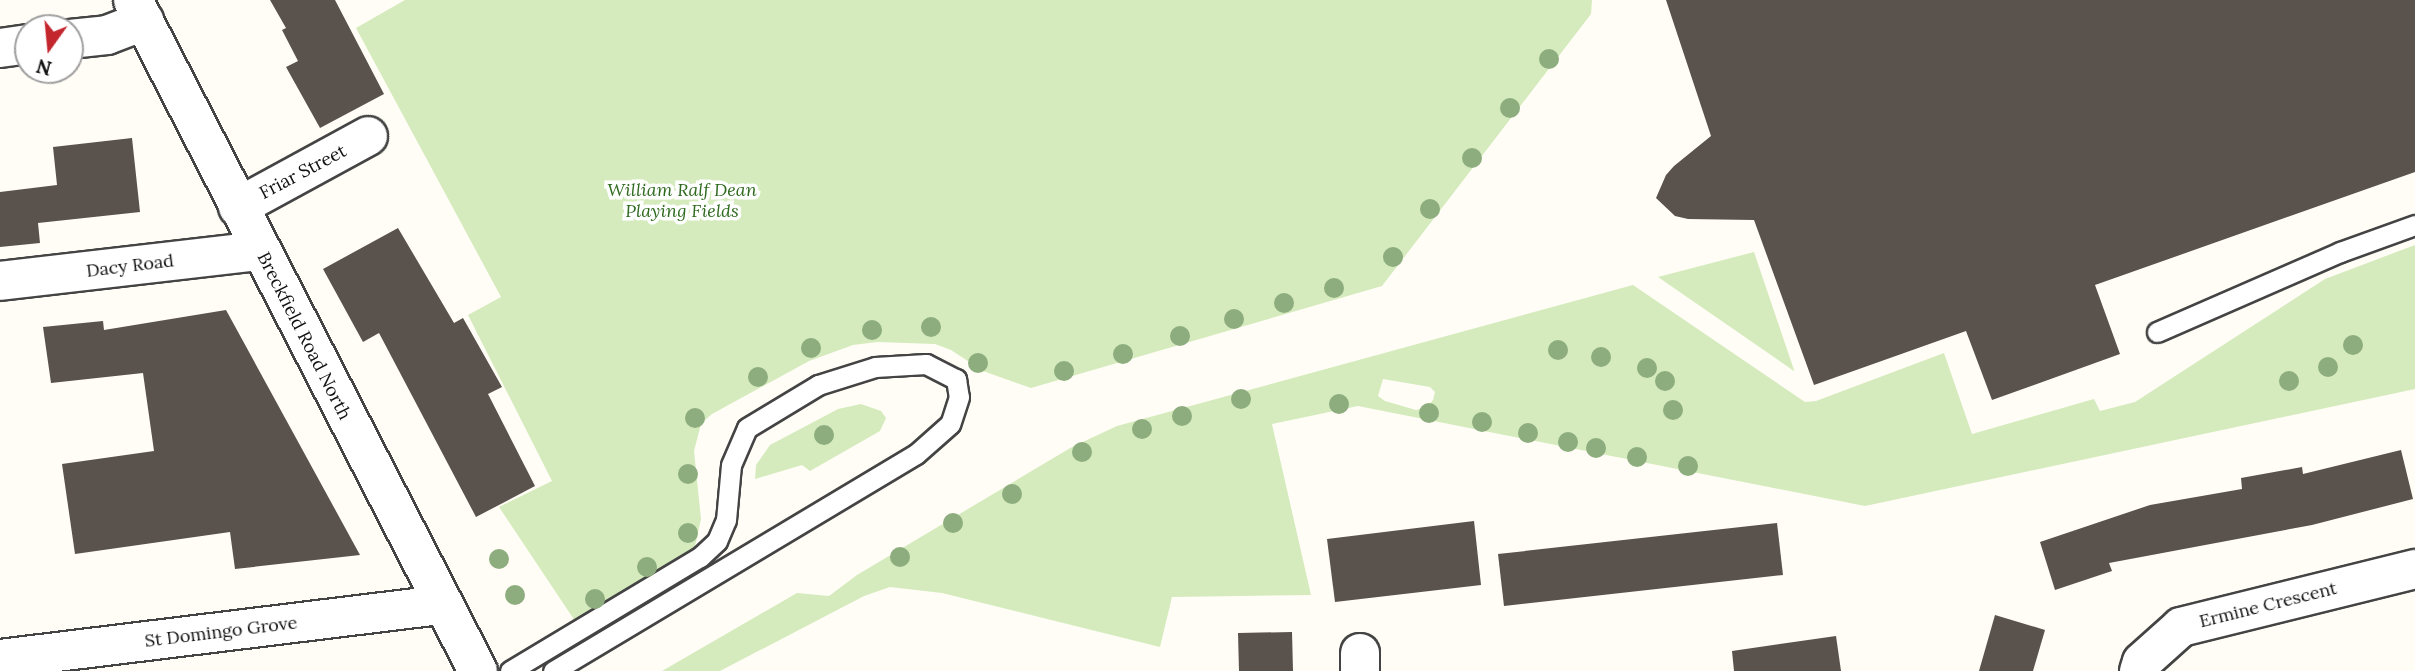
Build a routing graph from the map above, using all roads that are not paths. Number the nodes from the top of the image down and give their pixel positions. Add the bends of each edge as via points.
1 (138, 11) edge
2 (84, 37) edge
3 (368, 136) dead end
4 (238, 207) junction
5 (2415, 225) edge
6 (260, 251) junction
7 (0, 281) edge
8 (2157, 332) dead end
9 (2415, 569) edge
10 (441, 605) junction
11 (0, 659) edge
12 (478, 671) edge
13 (510, 671) edge
14 (553, 671) edge
15 (2139, 671) edge

1 - 2 street via 107,35
1 - 4 street, Breckfield Road North
3 - 4 street, Friar Street
4 - 6 street, Breckfield Road North
5 - 8 lane via 2340,252
6 - 7 street, Dacy Road
6 - 10 street, Breckfield Road North
9 - 15 street, Ermine Crescent via 2181,627 2142,662
10 - 11 street, St Domingo Grove
10 - 12 street, Breckfield Road North
13 - 14 lane via 700,557 717,541 726,520 731,465 747,428 818,385 875,367 926,363 956,379 959,397 950,424 916,454

